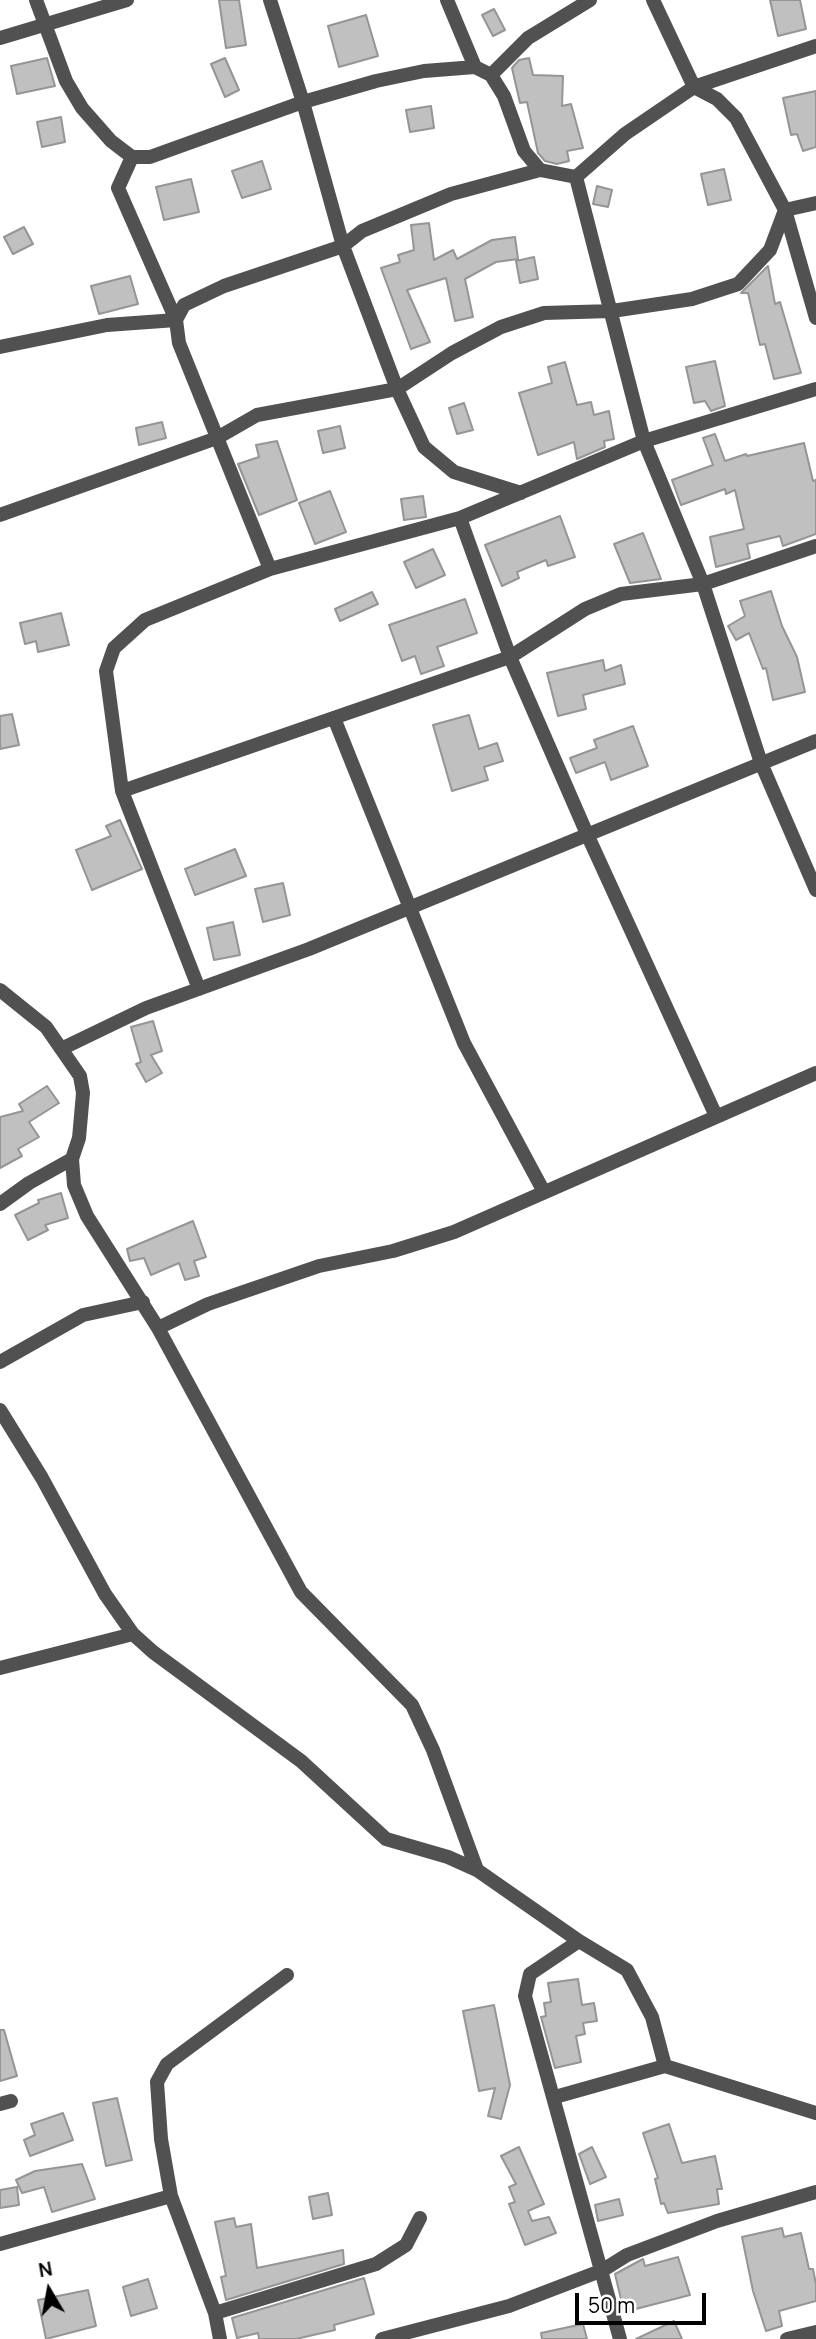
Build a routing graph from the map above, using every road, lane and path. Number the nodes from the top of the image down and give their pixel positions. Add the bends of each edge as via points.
1 (36, 0) edge
2 (127, 0) edge
3 (270, 0) edge
4 (447, 0) edge
5 (590, 0) edge
6 (653, 0) edge
7 (44, 26) junction
8 (0, 38) edge
9 (816, 46) edge
10 (475, 67) junction
11 (491, 75) junction
12 (694, 87) junction
13 (303, 102) junction
14 (132, 158) junction
15 (540, 170) junction
16 (576, 177) junction
17 (816, 203) edge
18 (785, 209) junction
19 (343, 246) junction
20 (612, 311) junction
21 (816, 318) edge
22 (176, 320) junction
23 (0, 347) edge
24 (816, 388) edge
25 (397, 389) junction
26 (217, 438) junction
27 (644, 441) junction
28 (521, 493) junction
29 (0, 516) edge
30 (460, 518) junction
31 (816, 546) edge
32 (270, 569) junction
33 (703, 584) junction
34 (510, 657) junction
35 (334, 718) junction
36 (816, 741) edge
37 (761, 763) junction
38 (122, 791) junction
39 (587, 834) junction
40 (816, 890) edge
41 (409, 907) junction
42 (0, 989) edge
43 (199, 989) junction
44 (61, 1049) junction
45 (816, 1073) edge
46 (716, 1116) junction
47 (72, 1159) junction
48 (544, 1192) junction
49 (0, 1204) edge
50 (143, 1302) junction
51 (158, 1328) junction
52 (0, 1362) edge
53 (0, 1410) edge
54 (133, 1634) junction
55 (0, 1668) edge
56 (477, 1870) junction
57 (579, 1941) junction
58 (288, 1975) dead end
59 (665, 2066) junction
60 (555, 2098) junction
61 (816, 2113) edge
62 (816, 2192) edge
63 (171, 2196) junction
64 (420, 2218) dead end
65 (0, 2244) edge
66 (603, 2270) junction
67 (215, 2313) junction
68 (816, 2332) edge
69 (423, 2334) edge
70 (220, 2339) edge
71 (382, 2339) edge
72 (620, 2339) edge
73 (787, 2339) edge

1 - 7 street
2 - 7 street
3 - 13 street
4 - 10 street
5 - 11 street via 528,38
6 - 12 street
7 - 8 street
7 - 14 street via 82,107
9 - 12 street
10 - 11 street
10 - 13 street via 424,71
11 - 15 street via 504,96 524,151
12 - 16 street via 625,134
12 - 18 street via 717,99 736,118
13 - 14 street via 150,156
13 - 19 street
14 - 22 street via 118,188
15 - 16 street
15 - 19 street via 452,194 362,231
16 - 20 street
17 - 18 street
18 - 20 street via 770,250 738,284 692,299
18 - 21 street
19 - 22 street via 224,286 184,305
19 - 25 street
20 - 25 street via 544,313 501,327
20 - 27 street
22 - 23 street via 107,325
22 - 26 street via 179,343
24 - 27 street
25 - 26 street via 257,415
25 - 28 street via 424,447 454,472
26 - 29 street
26 - 32 street
27 - 28 street
27 - 33 street
28 - 30 street
30 - 32 street
30 - 34 street
31 - 33 street
32 - 38 street via 145,620 114,648 106,671
33 - 34 street via 621,594 584,609
33 - 37 street
34 - 35 street
34 - 39 street
35 - 38 street
35 - 41 street
36 - 37 street
37 - 39 street
37 - 40 street
38 - 43 street
39 - 41 street
39 - 46 street
41 - 43 street
41 - 48 street via 464,1042
42 - 44 street via 46,1027
43 - 44 street via 146,1008
44 - 47 street via 80,1076 83,1093
45 - 46 street
46 - 48 street
47 - 49 street
47 - 50 street via 74,1185 87,1216
48 - 51 street via 454,1232 393,1251 319,1266 208,1304
50 - 51 street
50 - 52 street via 83,1315
51 - 56 street via 301,1592 412,1705
53 - 54 street via 105,1594
54 - 55 street
54 - 56 street via 302,1761 386,1839
56 - 57 street
57 - 59 street via 627,1970 652,2017
57 - 60 street via 530,1974 525,1996
58 - 63 street via 167,2064 157,2082 160,2139
59 - 60 street
59 - 61 street
60 - 66 street
62 - 66 street via 717,2221 627,2255
63 - 65 street
63 - 67 street
64 - 67 street via 406,2245 376,2264
66 - 69 street
66 - 72 street
67 - 70 street
68 - 73 street
69 - 71 street

